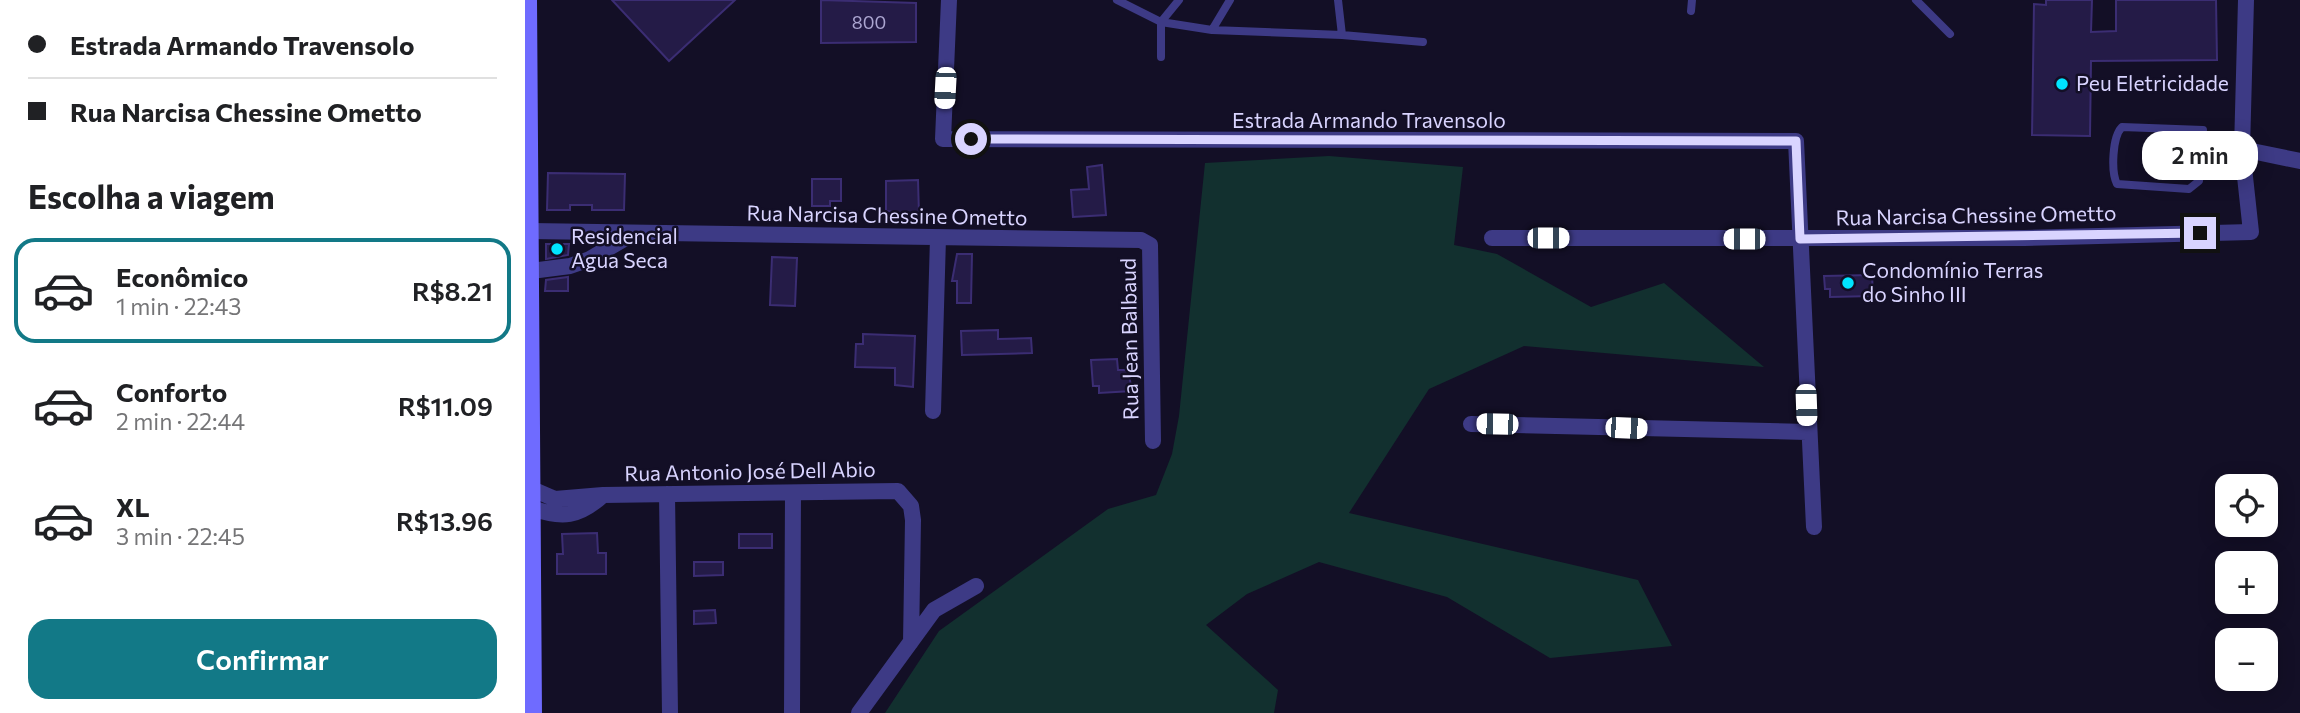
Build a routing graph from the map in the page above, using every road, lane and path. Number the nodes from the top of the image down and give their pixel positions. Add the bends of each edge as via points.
1 (528, 0) edge
2 (949, 0) edge
3 (1117, 0) edge
4 (1179, 0) edge
5 (1230, 0) edge
6 (1338, 0) edge
7 (1692, 0) edge
8 (1916, 0) edge
9 (2246, 0) edge
10 (1692, 11) dead end
11 (1161, 22) junction
12 (1212, 30) junction
13 (1950, 34) dead end
14 (1342, 35) junction
15 (1423, 42) dead end
16 (1161, 57) dead end
17 (527, 59) edge
18 (527, 119) edge
19 (2242, 149) junction
20 (2202, 150) junction
21 (2300, 161) edge
22 (531, 231) junction
23 (632, 234) junction
24 (938, 238) junction
25 (1492, 238) dead end
26 (1800, 239) junction
27 (1141, 240) joint
28 (531, 271) junction
29 (933, 411) dead end
30 (1471, 424) dead end
31 (1807, 432) junction
32 (528, 433) edge
33 (1153, 441) dead end
34 (532, 489) junction
35 (793, 493) junction
36 (667, 494) junction
37 (603, 495) junction
38 (528, 508) edge
39 (1814, 527) dead end
40 (976, 586) dead end
41 (911, 642) junction
42 (533, 713) edge
43 (670, 713) edge
44 (792, 713) edge
45 (859, 713) edge

1 - 17 main road
2 - 26 street, Estrada Armando Travensolo via 943,139 1796,141
3 - 11 lane
4 - 11 lane
5 - 12 lane
6 - 14 lane
7 - 10 lane
8 - 13 lane
9 - 19 street
11 - 12 lane
11 - 16 lane
12 - 14 lane
14 - 15 lane
17 - 18 main road
18 - 22 main road
19 - 20 lane
19 - 21 street
19 - 26 street, Rua Narcisa Chessine Ometto via 2251,232
20 - 20 lane via 2204,133 2199,128 2122,127 2117,131 2114,181 2123,186 2189,188 2199,181
22 - 23 street, Rua Narcisa Chessine Ometto
22 - 28 main road
23 - 24 street, Rua Narcisa Chessine Ometto
23 - 28 street via 590,259
24 - 27 street, Rua Narcisa Chessine Ometto
24 - 29 street
25 - 26 street, Rua Narcisa Chessine Ometto
26 - 31 street
27 - 33 street, Rua Jean Balbaud via 1150,245
28 - 32 main road
30 - 31 street
31 - 39 street
32 - 34 main road
34 - 37 street, Rua Antonio José Dell Abio via 555,499
34 - 38 main road
35 - 36 street, Rua Antonio José Dell Abio
35 - 41 street, Rua Antonio José Dell Abio via 898,491 911,506
35 - 44 street
36 - 37 street, Rua Antonio José Dell Abio
36 - 43 street
37 - 38 street, Rua Antonio José Dell Abio via 580,513
38 - 42 main road
40 - 41 street via 934,610
41 - 45 street

